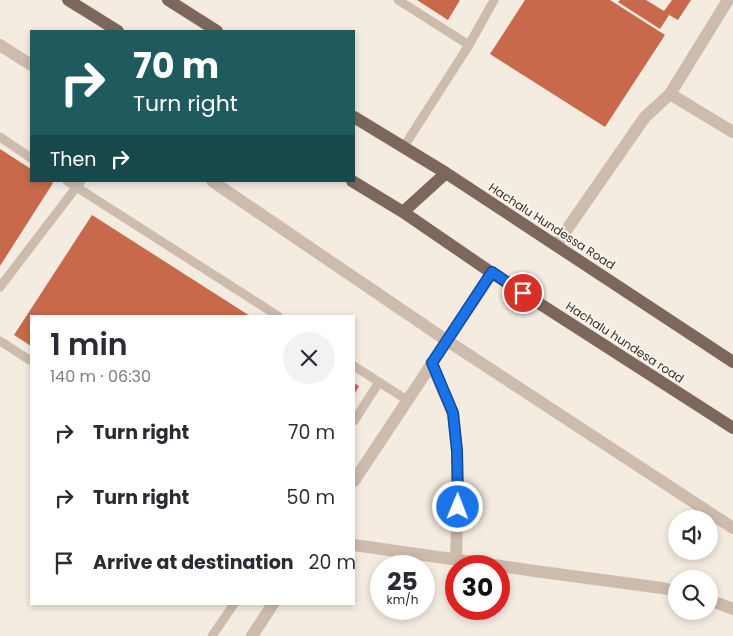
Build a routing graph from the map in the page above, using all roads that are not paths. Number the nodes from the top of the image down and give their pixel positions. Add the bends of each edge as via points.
1 (68, 0) edge
2 (168, 0) edge
3 (398, 0) edge
4 (494, 0) edge
5 (728, 0) edge
6 (116, 30) edge
7 (215, 30) edge
8 (0, 45) edge
9 (469, 45) junction
10 (30, 64) edge
11 (670, 94) junction
12 (355, 118) edge
13 (733, 132) edge
14 (0, 137) edge
15 (403, 148) junction
16 (30, 157) edge
17 (446, 173) junction
18 (213, 182) edge
19 (354, 182) edge
20 (79, 184) edge
21 (403, 212) junction
22 (556, 245) junction
23 (492, 272) junction
24 (0, 287) edge
25 (276, 315) edge
26 (446, 340) junction
27 (0, 341) edge
28 (30, 360) edge
29 (733, 362) edge
30 (432, 363) junction
31 (355, 367) edge
32 (378, 382) junction
33 (407, 400) junction
34 (355, 419) edge
35 (733, 428) edge
36 (355, 479) edge
37 (733, 528) edge
38 (355, 545) edge
39 (456, 555) edge
40 (445, 558) edge
41 (510, 567) edge
42 (668, 589) edge
43 (718, 603) edge
44 (233, 605) edge
45 (272, 605) edge
46 (733, 609) edge
47 (212, 636) edge
48 (252, 636) edge

1 - 6 main road
2 - 7 main road
3 - 9 lane
4 - 9 lane
5 - 11 street
8 - 10 street
9 - 15 lane
11 - 13 street
11 - 22 street via 645,117
12 - 15 main road, Hachalu Hundessa Road
14 - 16 lane
15 - 17 main road, Hachalu Hundessa Road
17 - 21 main road
17 - 22 main road, Hachalu Hundessa Road
18 - 26 street
19 - 21 main road, Hachalu hundesa road
20 - 24 lane
20 - 25 lane
21 - 23 main road, Hachalu hundesa road
22 - 29 main road, Hachalu Hundessa Road
23 - 26 street
23 - 35 main road, Hachalu hundesa road
26 - 30 street
26 - 37 street
27 - 28 lane
30 - 33 street
30 - 39 street via 453,413 458,489
31 - 32 lane
32 - 33 lane
32 - 34 lane
33 - 36 street
38 - 40 street
41 - 42 street
43 - 46 street
44 - 47 lane
45 - 48 street

